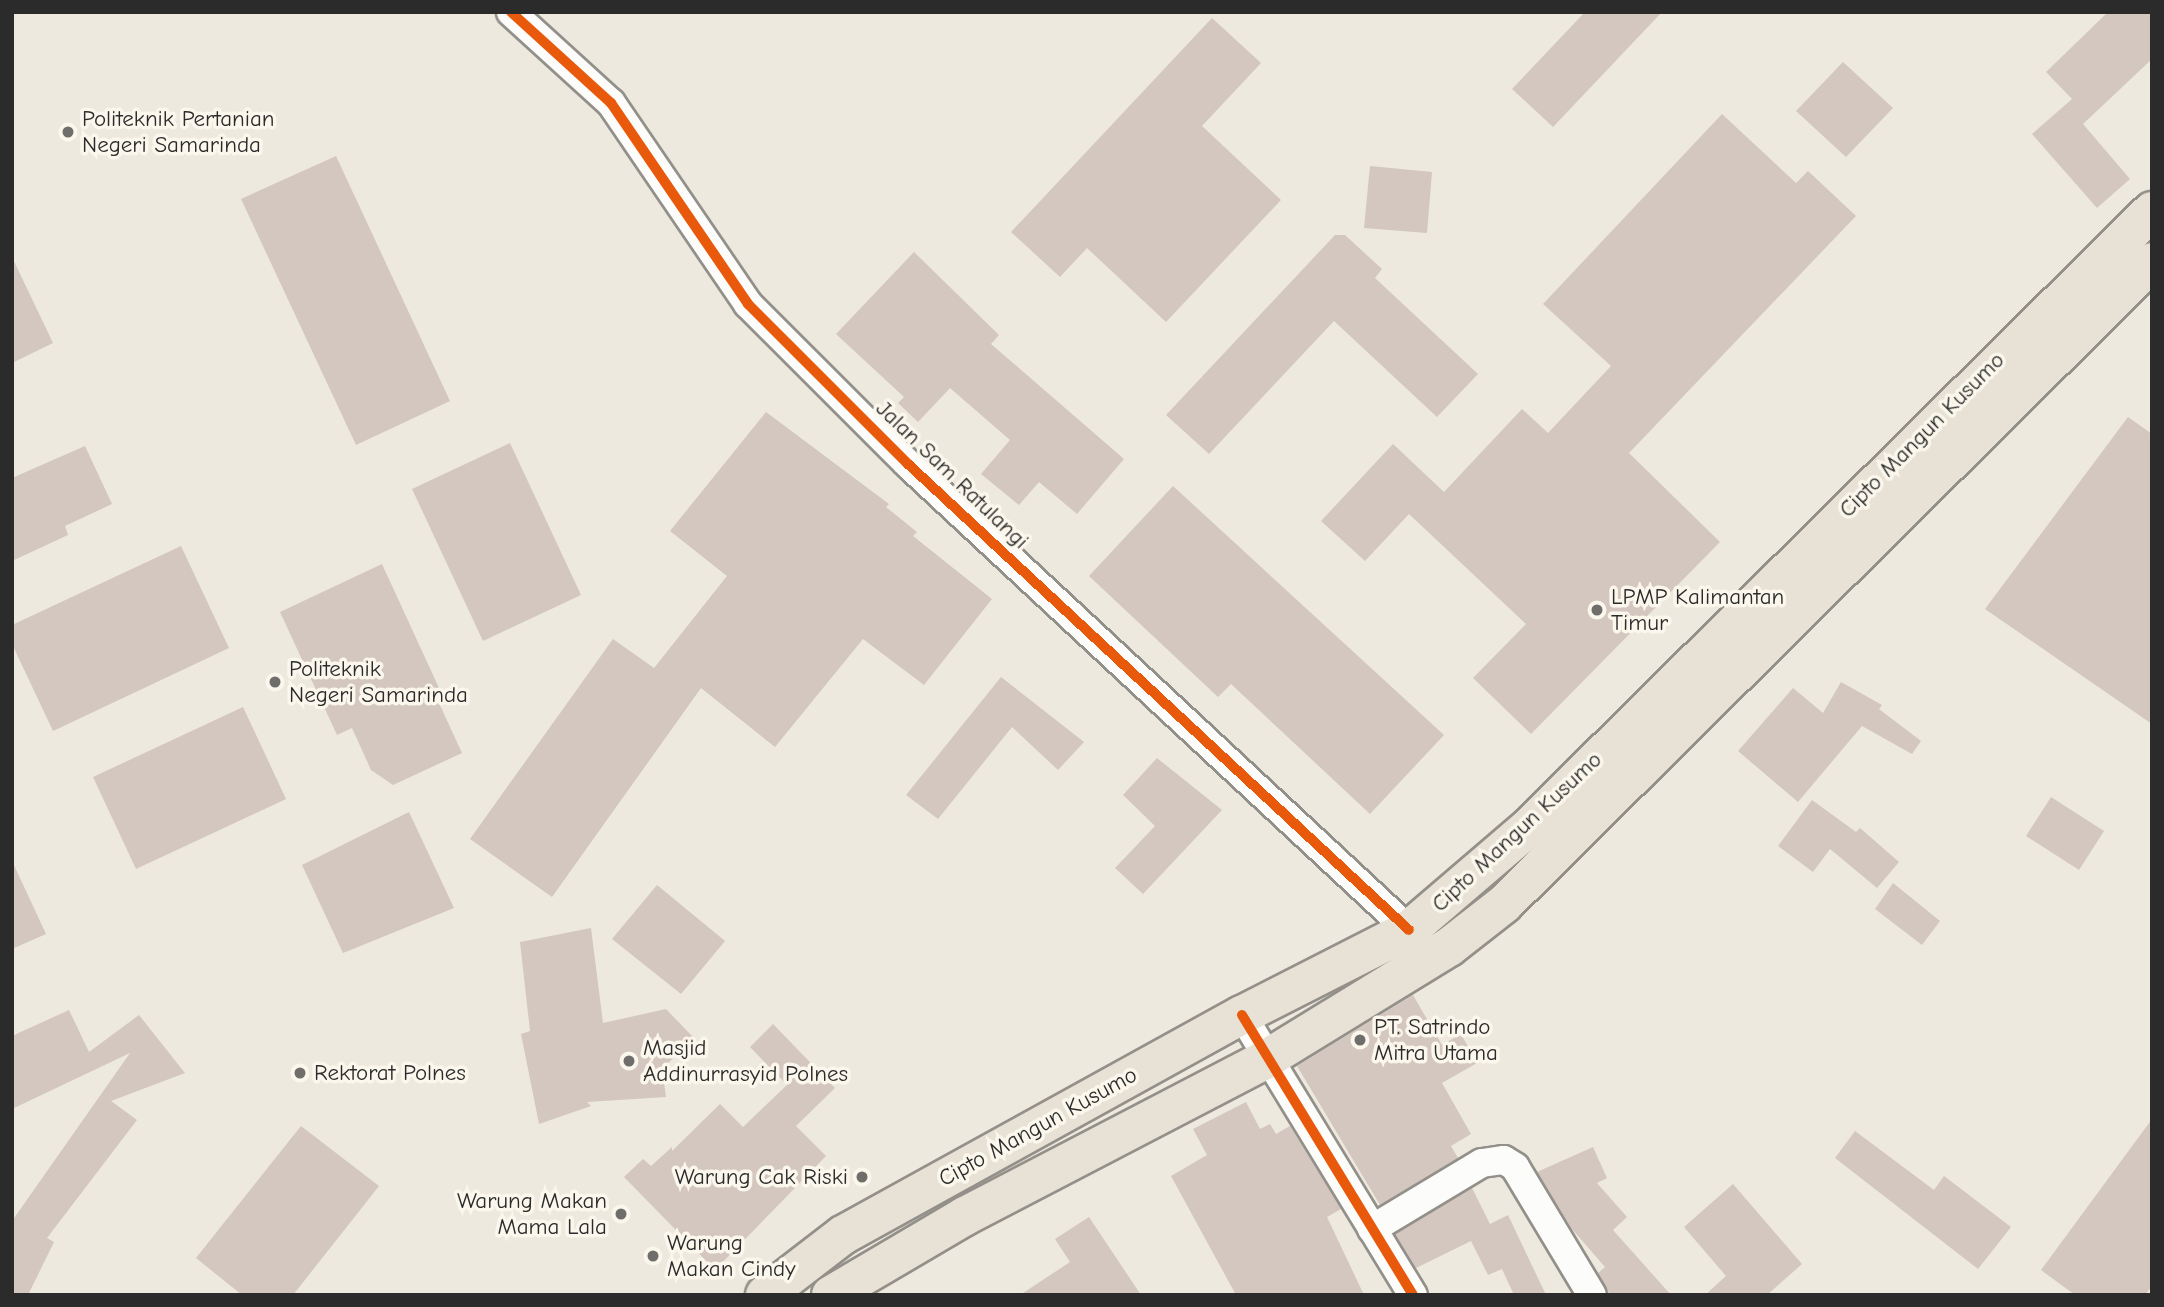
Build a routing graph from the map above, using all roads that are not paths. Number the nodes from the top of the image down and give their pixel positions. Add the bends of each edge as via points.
1 (511, 12) edge
2 (2152, 211) edge
3 (2139, 257) edge
4 (1409, 930) junction
5 (1242, 1015) junction
6 (1268, 1058) junction
7 (1372, 1229) junction
8 (765, 1295) edge
9 (831, 1295) edge
10 (1413, 1295) edge
11 (1592, 1295) edge

1 - 4 street, Jalan Sam Ratulangi via 611,103 748,304 908,464
2 - 3 highway, Cipto Mangun Kusumo
3 - 4 highway, Cipto Mangun Kusumo via 1529,827
3 - 6 highway, Cipto Mangun Kusumo via 1504,904 1449,947
4 - 5 highway, Cipto Mangun Kusumo
5 - 6 street
5 - 8 highway, Cipto Mangun Kusumo via 843,1235
6 - 7 street
6 - 9 highway, Cipto Mangun Kusumo via 965,1216
7 - 10 street
7 - 11 street via 1482,1163 1504,1160 1514,1167

